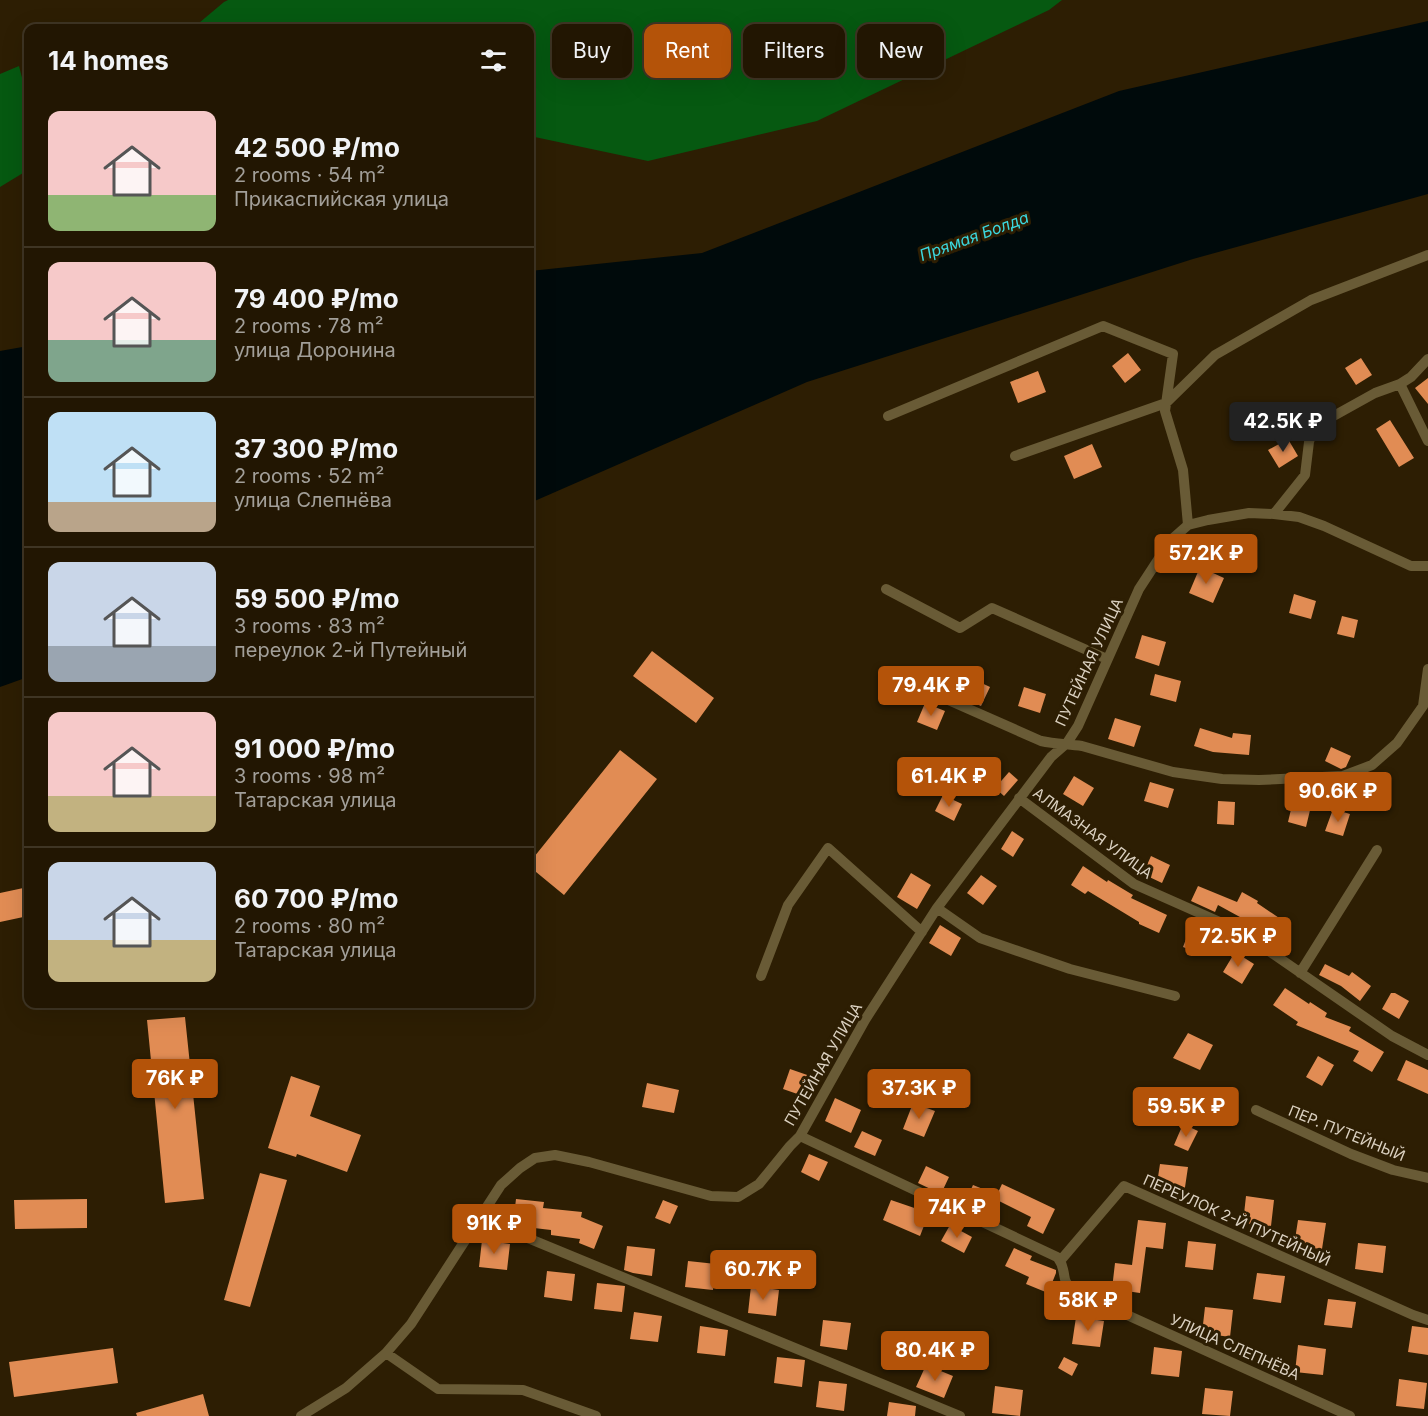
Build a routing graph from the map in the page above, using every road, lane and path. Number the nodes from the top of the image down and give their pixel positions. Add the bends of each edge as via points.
1 (1428, 255) edge
2 (1428, 359) edge
3 (1400, 384) junction
4 (1166, 403) junction
5 (888, 416) dead end
6 (1428, 441) edge
7 (1015, 456) dead end
8 (1274, 513) junction
9 (1188, 525) junction
10 (1428, 566) edge
11 (886, 589) dead end
12 (1107, 659) junction
13 (1428, 669) edge
14 (946, 699) dead end
15 (1425, 708) edge
16 (1067, 744) junction
17 (1019, 798) junction
18 (1377, 850) dead end
19 (937, 908) junction
20 (922, 932) junction
21 (1300, 972) junction
22 (761, 976) dead end
23 (1174, 996) dead end
24 (1428, 1055) edge
25 (1256, 1110) dead end
26 (800, 1136) junction
27 (1428, 1178) edge
28 (479, 1218) junction
29 (1060, 1261) junction
30 (1428, 1320) edge
31 (386, 1353) junction
32 (301, 1416) edge
33 (596, 1416) edge
34 (960, 1416) edge
35 (1350, 1416) edge

1 - 4 street via 1311,300 1215,354
2 - 3 street
3 - 6 street
3 - 8 street via 1321,423 1309,442 1305,475
4 - 5 street via 1173,354 1103,326
4 - 7 street
4 - 9 street via 1183,470
8 - 9 street via 1249,513
8 - 10 street via 1324,526 1411,566
9 - 12 street, ПУТЕЙНАЯ УЛИЦА via 1171,540 1139,589
11 - 12 street via 960,628 992,608
12 - 16 street, ПУТЕЙНАЯ УЛИЦА
13 - 15 street
14 - 16 street via 1041,741
15 - 16 street via 1397,744 1372,765 1343,776 1221,778 1173,772
16 - 17 street, ПУТЕЙНАЯ УЛИЦА via 1051,757
17 - 19 street, ПУТЕЙНАЯ УЛИЦА
17 - 21 street, АЛМАЗНАЯ УЛИЦА via 1134,885 1240,931
18 - 21 street
19 - 20 street, ПУТЕЙНАЯ УЛИЦА
19 - 23 street via 980,938 1070,969
20 - 22 street via 828,848 788,905
20 - 26 street, ПУТЕЙНАЯ УЛИЦА via 865,1020
21 - 24 street, АЛМАЗНАЯ УЛИЦА via 1392,1036
25 - 27 street, ПЕР. ПУТЕЙНЫЙ via 1351,1154
26 - 28 street, ПУТЕЙНАЯ УЛИЦА via 759,1184 738,1197 711,1196 555,1155 535,1158 501,1185
26 - 29 street
28 - 31 street, ПУТЕЙНАЯ УЛИЦА via 411,1324
28 - 34 street
29 - 30 street, ПЕРЕУЛОК 2-Й ПУТЕЙНЫЙ via 1124,1186
29 - 35 street, УЛИЦА СЛЕПНЁВА via 1066,1284 1072,1290
31 - 32 street, ПУТЕЙНАЯ УЛИЦА via 346,1388
31 - 33 street via 438,1389 523,1390

